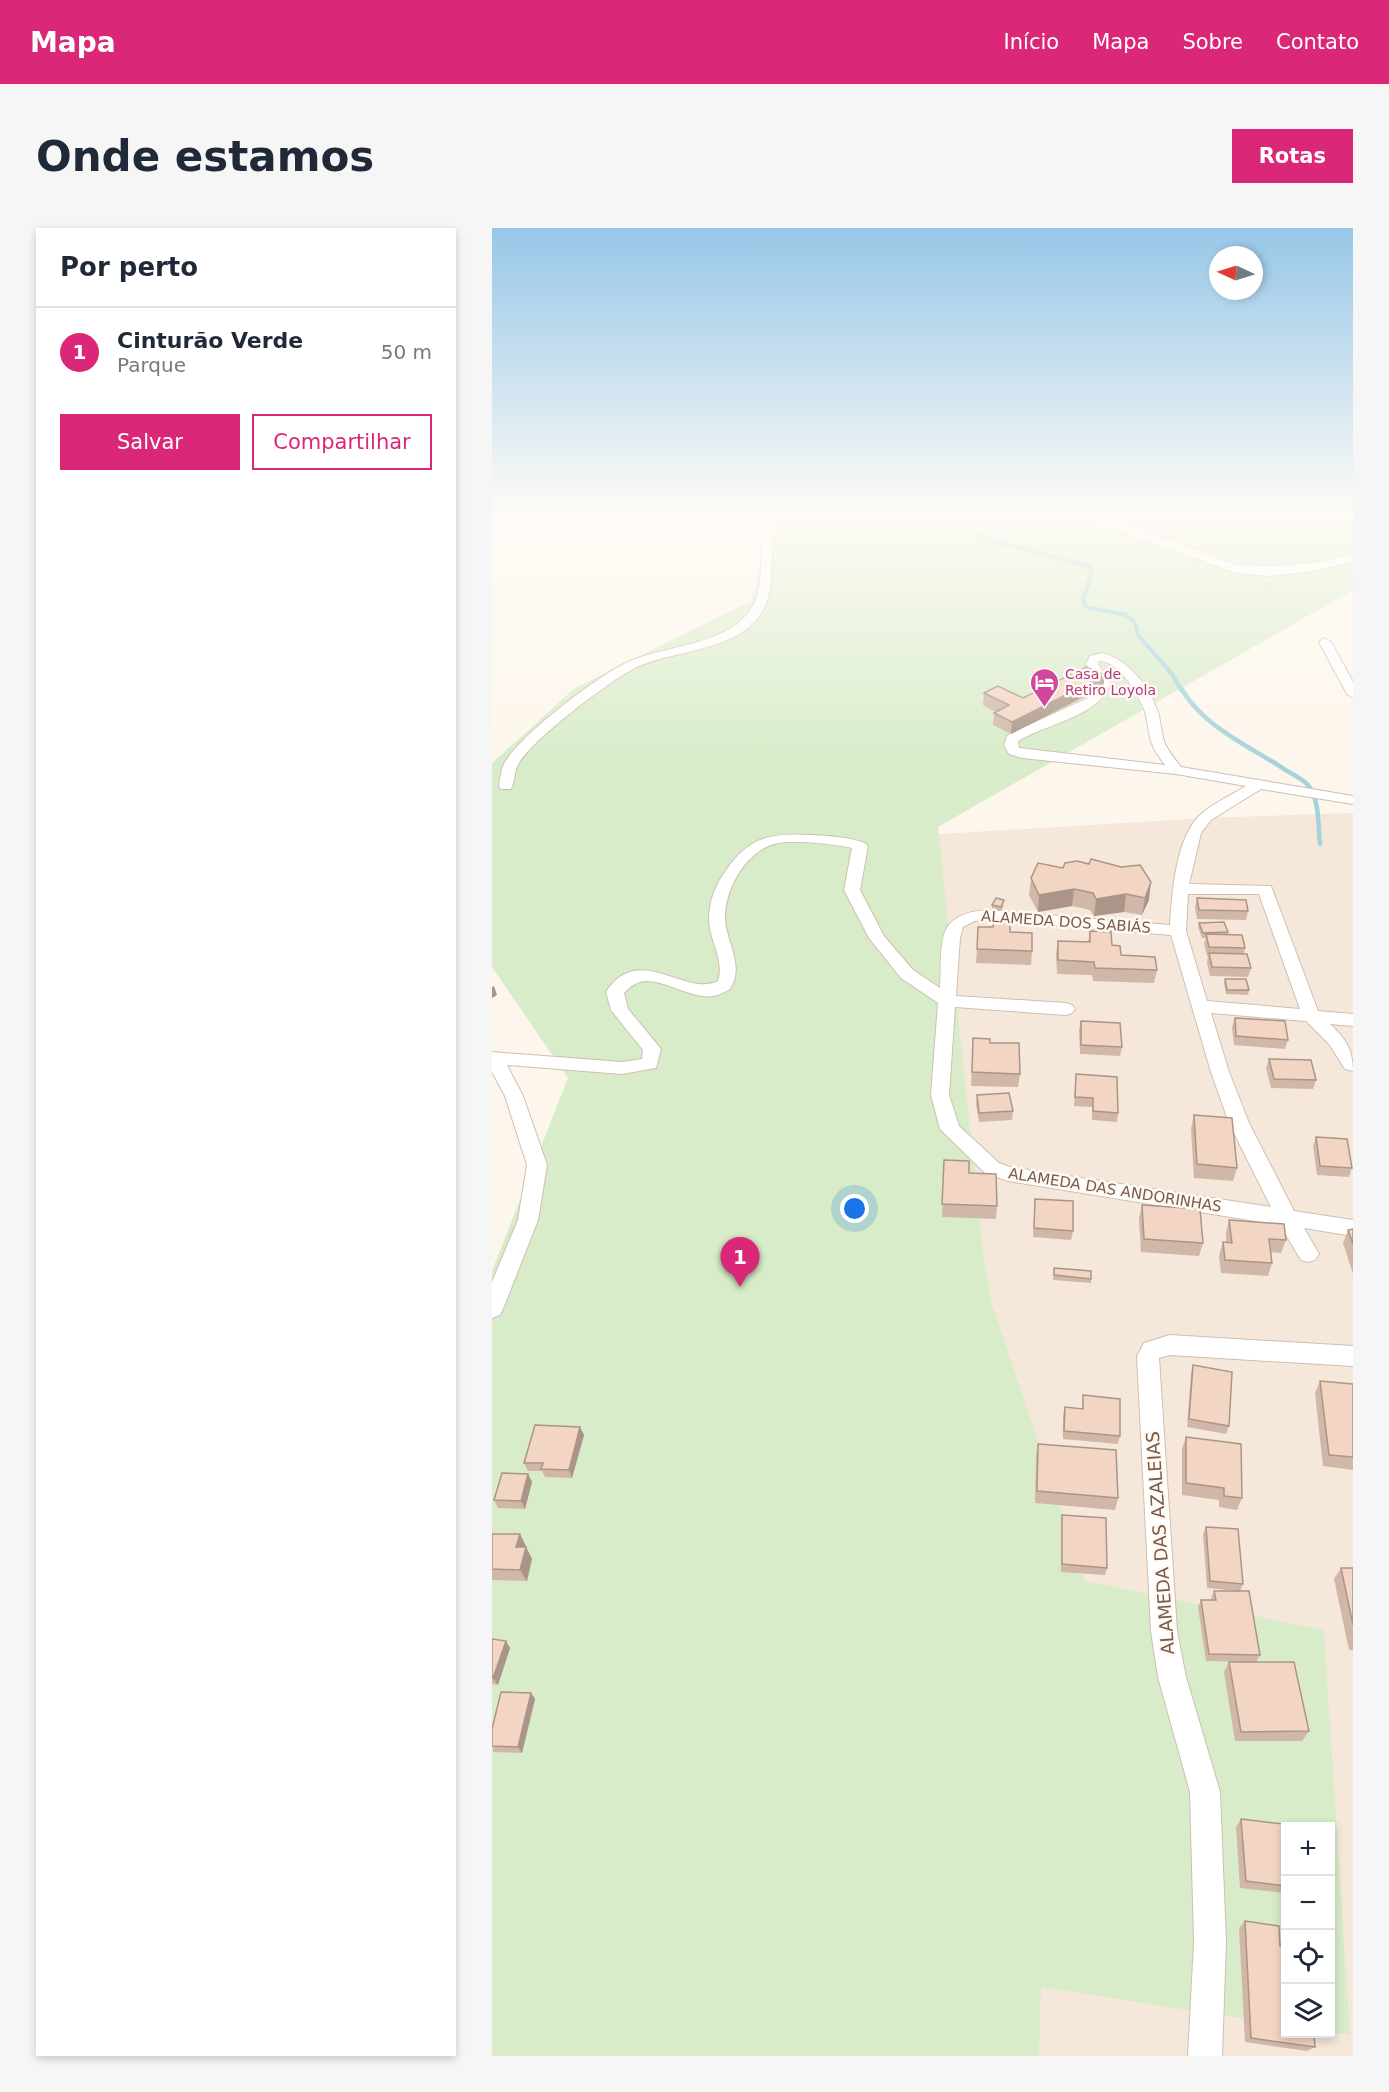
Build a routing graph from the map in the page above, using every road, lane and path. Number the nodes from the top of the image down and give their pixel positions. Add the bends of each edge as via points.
1 (761, 595) edge
2 (1325, 642) dead end
3 (1353, 694) edge
4 (1176, 770) junction
5 (1257, 785) junction
6 (506, 786) dead end
7 (1353, 800) edge
8 (1180, 889) junction
9 (956, 924) joint
10 (1178, 931) junction
11 (947, 1001) junction
12 (1201, 1006) junction
13 (1066, 1009) dead end
14 (1311, 1016) junction
15 (1353, 1020) edge
16 (492, 1059) edge
17 (1352, 1065) dead end
18 (1287, 1218) junction
19 (1353, 1228) edge
20 (1308, 1254) dead end
21 (492, 1309) edge
22 (1353, 1356) edge
23 (1205, 2056) edge

1 - 6 street via 749,620 718,639 650,658 610,677 524,747 511,763
2 - 3 street
4 - 4 street via 1159,745 1150,707 1122,666 1107,658 1098,657 1092,664 1104,683 1097,698 1083,708 1011,739 1014,751 1023,754
4 - 5 street
5 - 7 street
5 - 8 street via 1206,817 1194,833
8 - 10 street
8 - 14 street via 1265,890
9 - 10 street, ALAMEDA DOS SABIÁS via 970,916 989,915
9 - 11 street, ALAMEDA DAS ANDORINHAS
10 - 12 street
11 - 13 street
11 - 16 street via 907,974 877,938 852,890 860,846 773,837 735,867 722,889 718,927 728,969 723,986 702,991 659,976 638,975 624,981 615,992 620,1010 652,1050 650,1064 622,1068
11 - 18 street, ALAMEDA DAS ANDORINHAS via 940,1095 950,1129 993,1168 1008,1174
12 - 14 street
12 - 18 street via 1239,1123
14 - 15 street
14 - 17 street via 1336,1040
16 - 21 street via 514,1096 537,1165 528,1220
18 - 19 street, ALAMEDA DAS ANDORINHAS
18 - 20 street
22 - 23 street, ALAMEDA DAS AZALEIAS via 1170,1345 1152,1350 1148,1356 1164,1631 1172,1677 1205,1792 1210,1942

